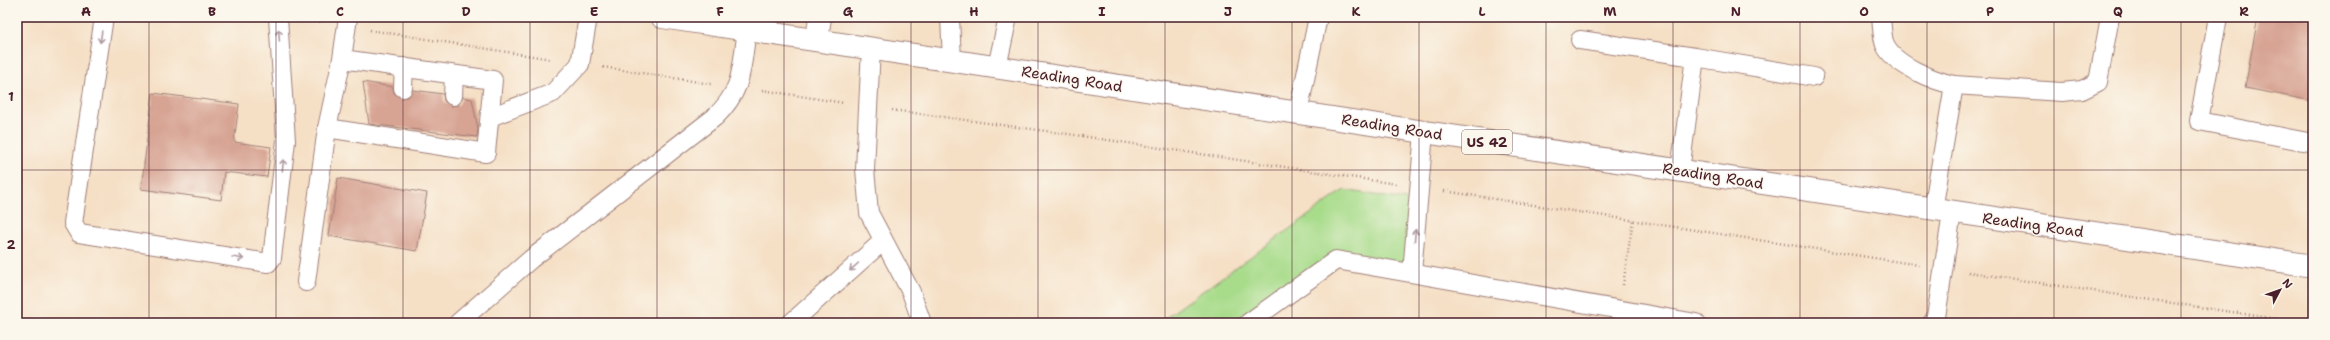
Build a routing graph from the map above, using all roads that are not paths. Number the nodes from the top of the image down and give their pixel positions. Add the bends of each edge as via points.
1 (104, 17) edge
2 (278, 17) edge
3 (588, 17) edge
4 (662, 17) edge
5 (820, 17) edge
6 (950, 17) edge
7 (1008, 17) edge
8 (1318, 17) edge
9 (1881, 17) edge
10 (2110, 17) edge
11 (2218, 17) edge
12 (347, 21) edge
13 (761, 27) edge
14 (817, 40) junction
15 (1580, 40) dead end
16 (871, 48) junction
17 (1695, 57) junction
18 (342, 58) junction
19 (952, 60) junction
20 (404, 67) junction
21 (997, 68) junction
22 (454, 75) junction
23 (1814, 77) dead end
24 (1954, 85) junction
25 (403, 88) dead end
26 (454, 96) dead end
27 (1298, 113) junction
28 (490, 117) junction
29 (327, 128) junction
30 (1424, 132) junction
31 (2313, 143) edge
32 (1680, 171) junction
33 (1942, 212) junction
34 (883, 241) junction
35 (2313, 266) edge
36 (1412, 273) junction
37 (306, 282) dead end
38 (1643, 318) edge
39 (458, 323) edge
40 (791, 323) edge
41 (922, 323) edge
42 (1248, 323) edge
43 (1696, 323) edge
44 (1932, 323) edge

1 -> 2 lane via 73,223 75,229 79,233 268,263 272,258 286,141
3 - 28 lane via 580,64 553,93
4 - 13 main road, Reading Road / US 42
5 - 14 main road
6 - 19 lane
7 - 21 lane
8 - 27 lane
9 - 24 lane via 1885,46 1900,61 1918,73
10 - 24 lane via 2098,82 2082,90 2062,92
11 - 31 lane via 2199,121
12 - 18 lane
13 - 14 main road, Reading Road / US 42
13 - 39 lane via 738,87 728,104 531,259
14 - 16 main road, Reading Road / US 42
15 - 17 lane
16 - 19 main road, Reading Road / US 42
16 - 34 lane via 866,192 869,213
17 - 23 lane
17 - 32 lane
18 - 20 lane
18 - 29 lane
19 - 21 main road, Reading Road / US 42
20 - 22 lane
20 - 25 lane
21 - 27 main road, Reading Road / US 42
22 - 26 lane
22 - 28 lane via 493,80
24 - 33 lane
27 - 30 main road, Reading Road / US 42
28 - 29 lane via 486,153 453,141
29 - 37 lane
30 - 32 main road, Reading Road / US 42
36 -> 30 lane
32 - 33 main road, Reading Road / US 42
33 - 35 main road, Reading Road / US 42
33 - 44 lane via 1944,269 1936,317
34 -> 40 lane
34 - 41 lane via 911,292
36 - 38 lane
36 - 42 lane via 1336,260
38 - 43 lane

